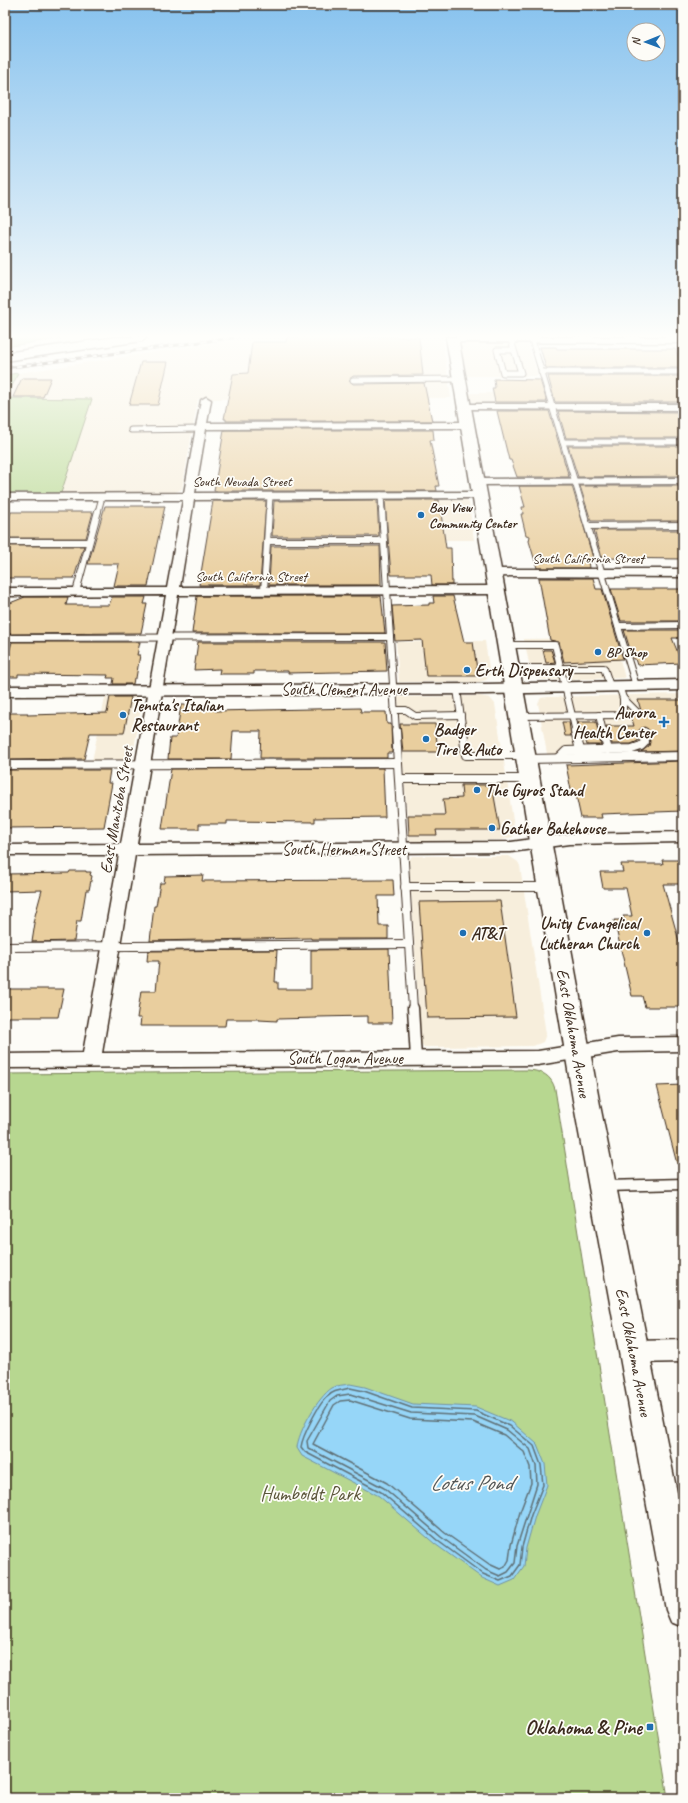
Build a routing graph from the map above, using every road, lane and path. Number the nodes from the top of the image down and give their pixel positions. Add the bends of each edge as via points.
1 (202, 421) edge
2 (467, 421) edge
3 (556, 421) edge
4 (468, 425) junction
5 (201, 428) junction
6 (131, 430) dead end
7 (563, 442) junction
8 (683, 442) edge
9 (574, 482) junction
10 (683, 482) edge
11 (479, 488) junction
12 (381, 495) junction
13 (102, 496) junction
14 (189, 496) junction
15 (270, 496) junction
16 (5, 497) edge
17 (683, 525) edge
18 (588, 526) junction
19 (384, 541) junction
20 (5, 542) edge
21 (89, 542) junction
22 (267, 542) junction
23 (494, 573) junction
24 (602, 573) junction
25 (683, 573) edge
26 (387, 590) junction
27 (497, 590) junction
28 (173, 591) junction
29 (264, 591) junction
30 (5, 592) edge
31 (76, 592) junction
32 (683, 625) edge
33 (618, 626) junction
34 (390, 636) junction
35 (5, 638) edge
36 (165, 638) junction
37 (507, 645) junction
38 (561, 667) junction
39 (511, 668) junction
40 (683, 685) edge
41 (566, 686) junction
42 (514, 688) junction
43 (393, 689) junction
44 (457, 689) junction
45 (622, 689) junction
46 (156, 690) junction
47 (5, 691) edge
48 (394, 710) junction
49 (637, 712) dead end
50 (461, 715) junction
51 (573, 715) junction
52 (599, 715) junction
53 (519, 716) junction
54 (644, 732) dead end
55 (580, 750) junction
56 (608, 750) junction
57 (683, 756) edge
58 (559, 758) junction
59 (398, 763) junction
60 (143, 764) junction
61 (527, 764) junction
62 (5, 765) edge
63 (399, 779) junction
64 (683, 837) edge
65 (541, 843) junction
66 (403, 849) junction
67 (5, 850) edge
68 (128, 850) junction
69 (405, 887) junction
70 (549, 887) junction
71 (409, 944) junction
72 (111, 946) junction
73 (5, 947) edge
74 (683, 1044) edge
75 (577, 1053) junction
76 (416, 1058) junction
77 (91, 1060) junction
78 (5, 1061) edge
79 (683, 1184) edge
80 (602, 1186) junction
81 (683, 1351) edge
82 (634, 1352) junction
83 (678, 1554) edge
84 (683, 1610) edge

1 - 5 street, East Manitoba Street
2 - 4 main road, East Oklahoma Avenue
3 - 7 lane
4 - 5 street
4 - 11 main road, East Oklahoma Avenue
5 - 6 lane
5 - 14 street, East Manitoba Street
7 - 8 lane
7 - 9 lane
9 - 10 street, South Nevada Street
9 - 11 street, South Nevada Street
9 - 18 lane
11 - 12 street, South Nevada Street
11 - 23 main road, East Oklahoma Avenue
12 - 15 street, South Nevada Street
12 - 19 lane
13 - 14 street, South Nevada Street
13 - 16 street, South Nevada Street
13 - 21 lane
14 - 15 street, South Nevada Street
14 - 28 street, East Manitoba Street
15 - 22 lane
17 - 18 lane
18 - 24 lane
19 - 22 lane
19 - 26 lane
20 - 21 lane
21 - 31 lane
22 - 29 lane
23 - 24 street, South California Street
23 - 27 main road, East Oklahoma Avenue
24 - 25 street, South California Street
24 - 33 lane
26 - 27 street, South California Street
26 - 29 street, South California Street
26 - 34 lane
27 - 37 main road, East Oklahoma Avenue
28 - 29 street, South California Street
28 - 31 street, South California Street
28 - 36 street, East Manitoba Street
30 - 31 street, South California Street
32 - 33 lane
33 - 45 lane
34 - 36 lane
34 - 43 lane
35 - 36 lane
36 - 46 street, East Manitoba Street
37 - 38 lane via 553,644
37 - 39 main road, East Oklahoma Avenue
38 - 39 lane
38 - 41 lane
38 - 45 lane via 604,668
39 - 42 main road, East Oklahoma Avenue
40 - 45 street, South Clement Avenue
41 - 42 street, South Clement Avenue
41 - 45 street, South Clement Avenue
41 - 51 lane
42 - 44 street, South Clement Avenue
42 - 53 main road, East Oklahoma Avenue
43 - 44 street, South Clement Avenue
43 - 46 street, South Clement Avenue
43 - 48 lane
44 - 50 lane
45 - 49 lane
45 - 52 lane via 623,715
46 - 47 street, South Clement Avenue
46 - 60 street, East Manitoba Street
48 - 50 lane via 406,710 416,716
48 - 59 lane
50 - 61 lane via 466,755
51 - 52 lane
51 - 53 lane
51 - 55 lane
52 - 56 lane
53 - 61 main road, East Oklahoma Avenue
54 - 56 lane via 645,742 641,746
55 - 56 lane
55 - 58 lane via 566,751
57 - 58 lane
58 - 61 lane
59 - 60 lane
59 - 63 lane
60 - 62 lane
60 - 68 street, East Manitoba Street
61 - 63 lane
61 - 65 main road, East Oklahoma Avenue
63 - 66 lane
64 - 65 street, South Herman Street via 569,839
65 - 66 street, South Herman Street via 511,848
65 - 70 main road, East Oklahoma Avenue
66 - 68 street, South Herman Street
66 - 69 lane
67 - 68 street, South Herman Street
68 - 72 street, East Manitoba Street
69 - 70 lane
69 - 71 lane
70 - 75 main road, East Oklahoma Avenue
71 - 72 lane
71 - 76 lane
72 - 73 lane
72 - 77 street, East Manitoba Street
74 - 75 street, South Logan Avenue via 618,1045
75 - 76 street, South Logan Avenue via 538,1058
75 - 80 main road, East Oklahoma Avenue
76 - 77 street, South Logan Avenue
77 - 78 street, South Logan Avenue
79 - 80 lane
80 - 82 main road, East Oklahoma Avenue
81 - 82 street
82 - 83 main road, East Oklahoma Avenue
83 - 84 main road, East Oklahoma Avenue

